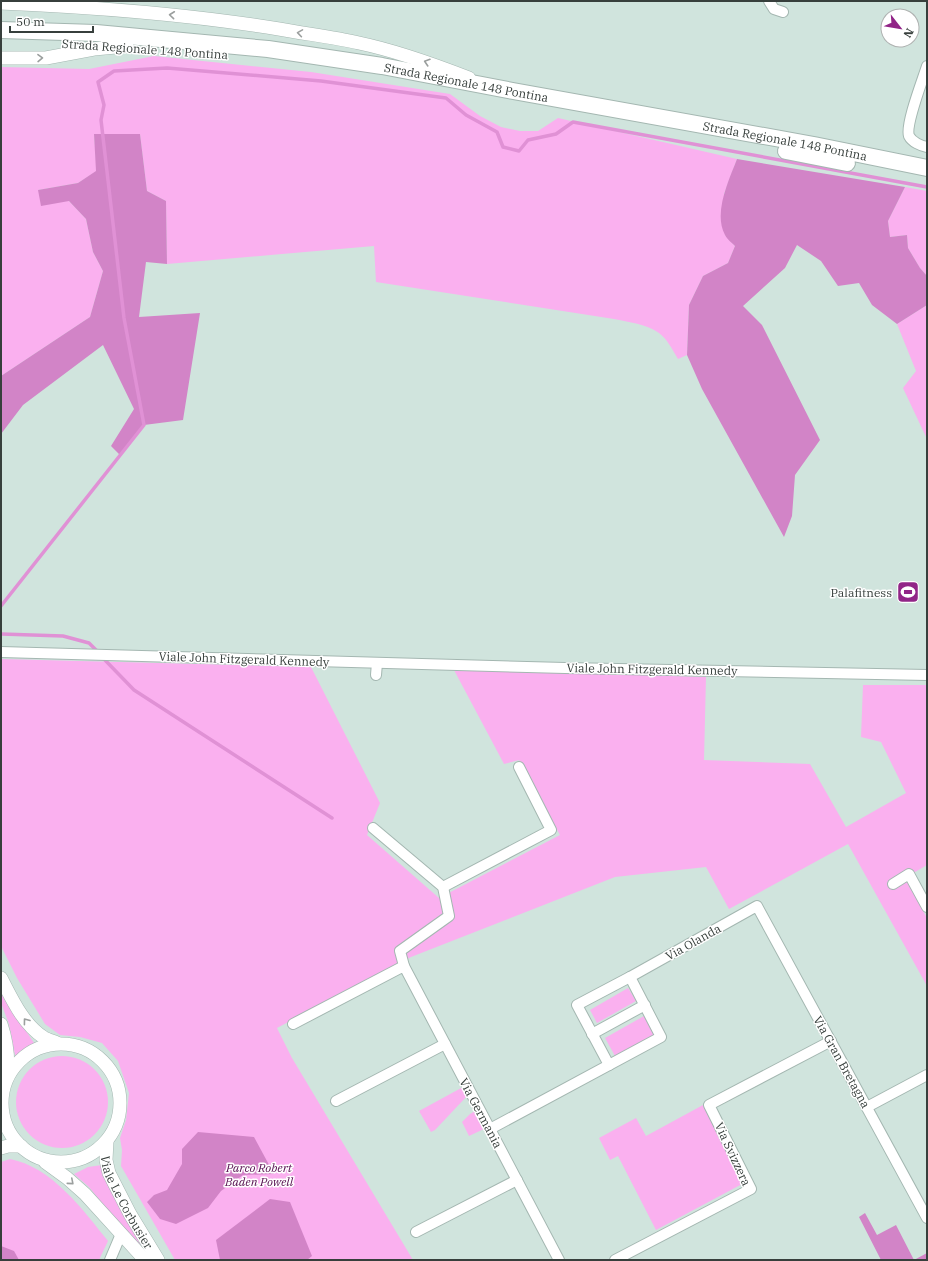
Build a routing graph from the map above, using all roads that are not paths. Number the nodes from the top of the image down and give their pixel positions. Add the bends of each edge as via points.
1 (769, 1) edge
2 (1, 3) edge
3 (783, 12) dead end
4 (1, 30) edge
5 (1, 40) edge
6 (127, 46) junction
7 (1, 58) edge
8 (927, 66) edge
9 (489, 86) junction
10 (927, 147) edge
11 (927, 168) edge
12 (927, 178) edge
13 (1, 652) edge
14 (377, 662) junction
15 (376, 675) dead end
16 (927, 675) edge
17 (519, 767) dead end
18 (373, 828) dead end
19 (893, 884) dead end
20 (443, 888) junction
21 (757, 906) joint
22 (927, 907) edge
23 (404, 966) junction
24 (630, 977) junction
25 (1, 978) edge
26 (645, 1005) junction
27 (1, 1024) edge
28 (292, 1024) dead end
29 (592, 1034) junction
30 (830, 1041) junction
31 (57, 1043) junction
32 (445, 1044) junction
33 (609, 1065) junction
34 (927, 1075) edge
35 (6, 1081) junction
36 (336, 1101) dead end
37 (867, 1107) junction
38 (2, 1115) edge
39 (490, 1129) junction
40 (107, 1141) junction
41 (21, 1146) junction
42 (1, 1148) edge
43 (40, 1158) junction
44 (517, 1180) junction
45 (927, 1218) edge
46 (416, 1232) dead end
47 (121, 1234) junction
48 (110, 1260) edge
49 (144, 1260) edge
50 (158, 1260) edge
51 (559, 1260) edge
52 (615, 1260) edge

1 - 3 street via 774,9
9 -> 2 street via 440,66 360,43 223,21 115,10
4 - 9 main road, Strada Regionale 148 Pontina via 96,33 268,48
5 - 6 main road, Strada Regionale 148 Pontina
7 -> 6 street via 46,58
6 - 12 main road, Strada Regionale 148 Pontina via 267,59 378,73
8 - 10 street via 908,128 911,139
9 - 11 main road, Strada Regionale 148 Pontina
13 - 14 street, Viale John Fitzgerald Kennedy
14 - 15 street
14 - 16 street, Viale John Fitzgerald Kennedy
17 - 20 street via 551,830
18 - 20 street
19 - 22 street via 910,874
20 - 23 street, Via Germania via 449,916 400,951
21 - 24 street, Via Olanda
21 - 30 street, Via Gran Bretagna
23 - 28 street
23 - 32 street, Via Germania
24 - 26 street
24 - 29 street, Via Olanda via 577,1005
31 -> 25 street, Viale Le Corbusier via 43,1037 29,1025 13,1003
26 - 29 street
26 - 33 street via 661,1037
27 - 35 street, Viale Le Corbusier via 8,1063
29 - 33 street, Via Olanda
30 - 37 street, Via Gran Bretagna
30 - 52 street, Via Svizzera via 709,1105 751,1189
31 - 35 street, Viale Le Corbusier via 41,1047 26,1055 14,1066
31 - 40 street, Viale Le Corbusier via 77,1045 95,1053 109,1067 118,1085 121,1104 117,1124
32 - 36 street
32 - 39 street, Via Germania
33 - 39 street
34 - 37 street
35 - 38 street, Viale Le Corbusier via 2,1096
37 - 45 street, Via Gran Bretagna
38 - 41 street, Viale Le Corbusier via 9,1131
39 - 44 street, Via Germania
40 - 43 street, Viale Le Corbusier via 93,1153 76,1160 58,1162
40 - 50 street, Viale Le Corbusier via 106,1160 109,1174
41 - 42 street
41 - 43 street, Viale Le Corbusier
43 -> 47 street, Viale Le Corbusier via 85,1194
44 - 46 street
44 - 51 street, Via Germania
47 - 48 street, Viale Le Corbusier
47 - 49 street, Viale Le Corbusier

